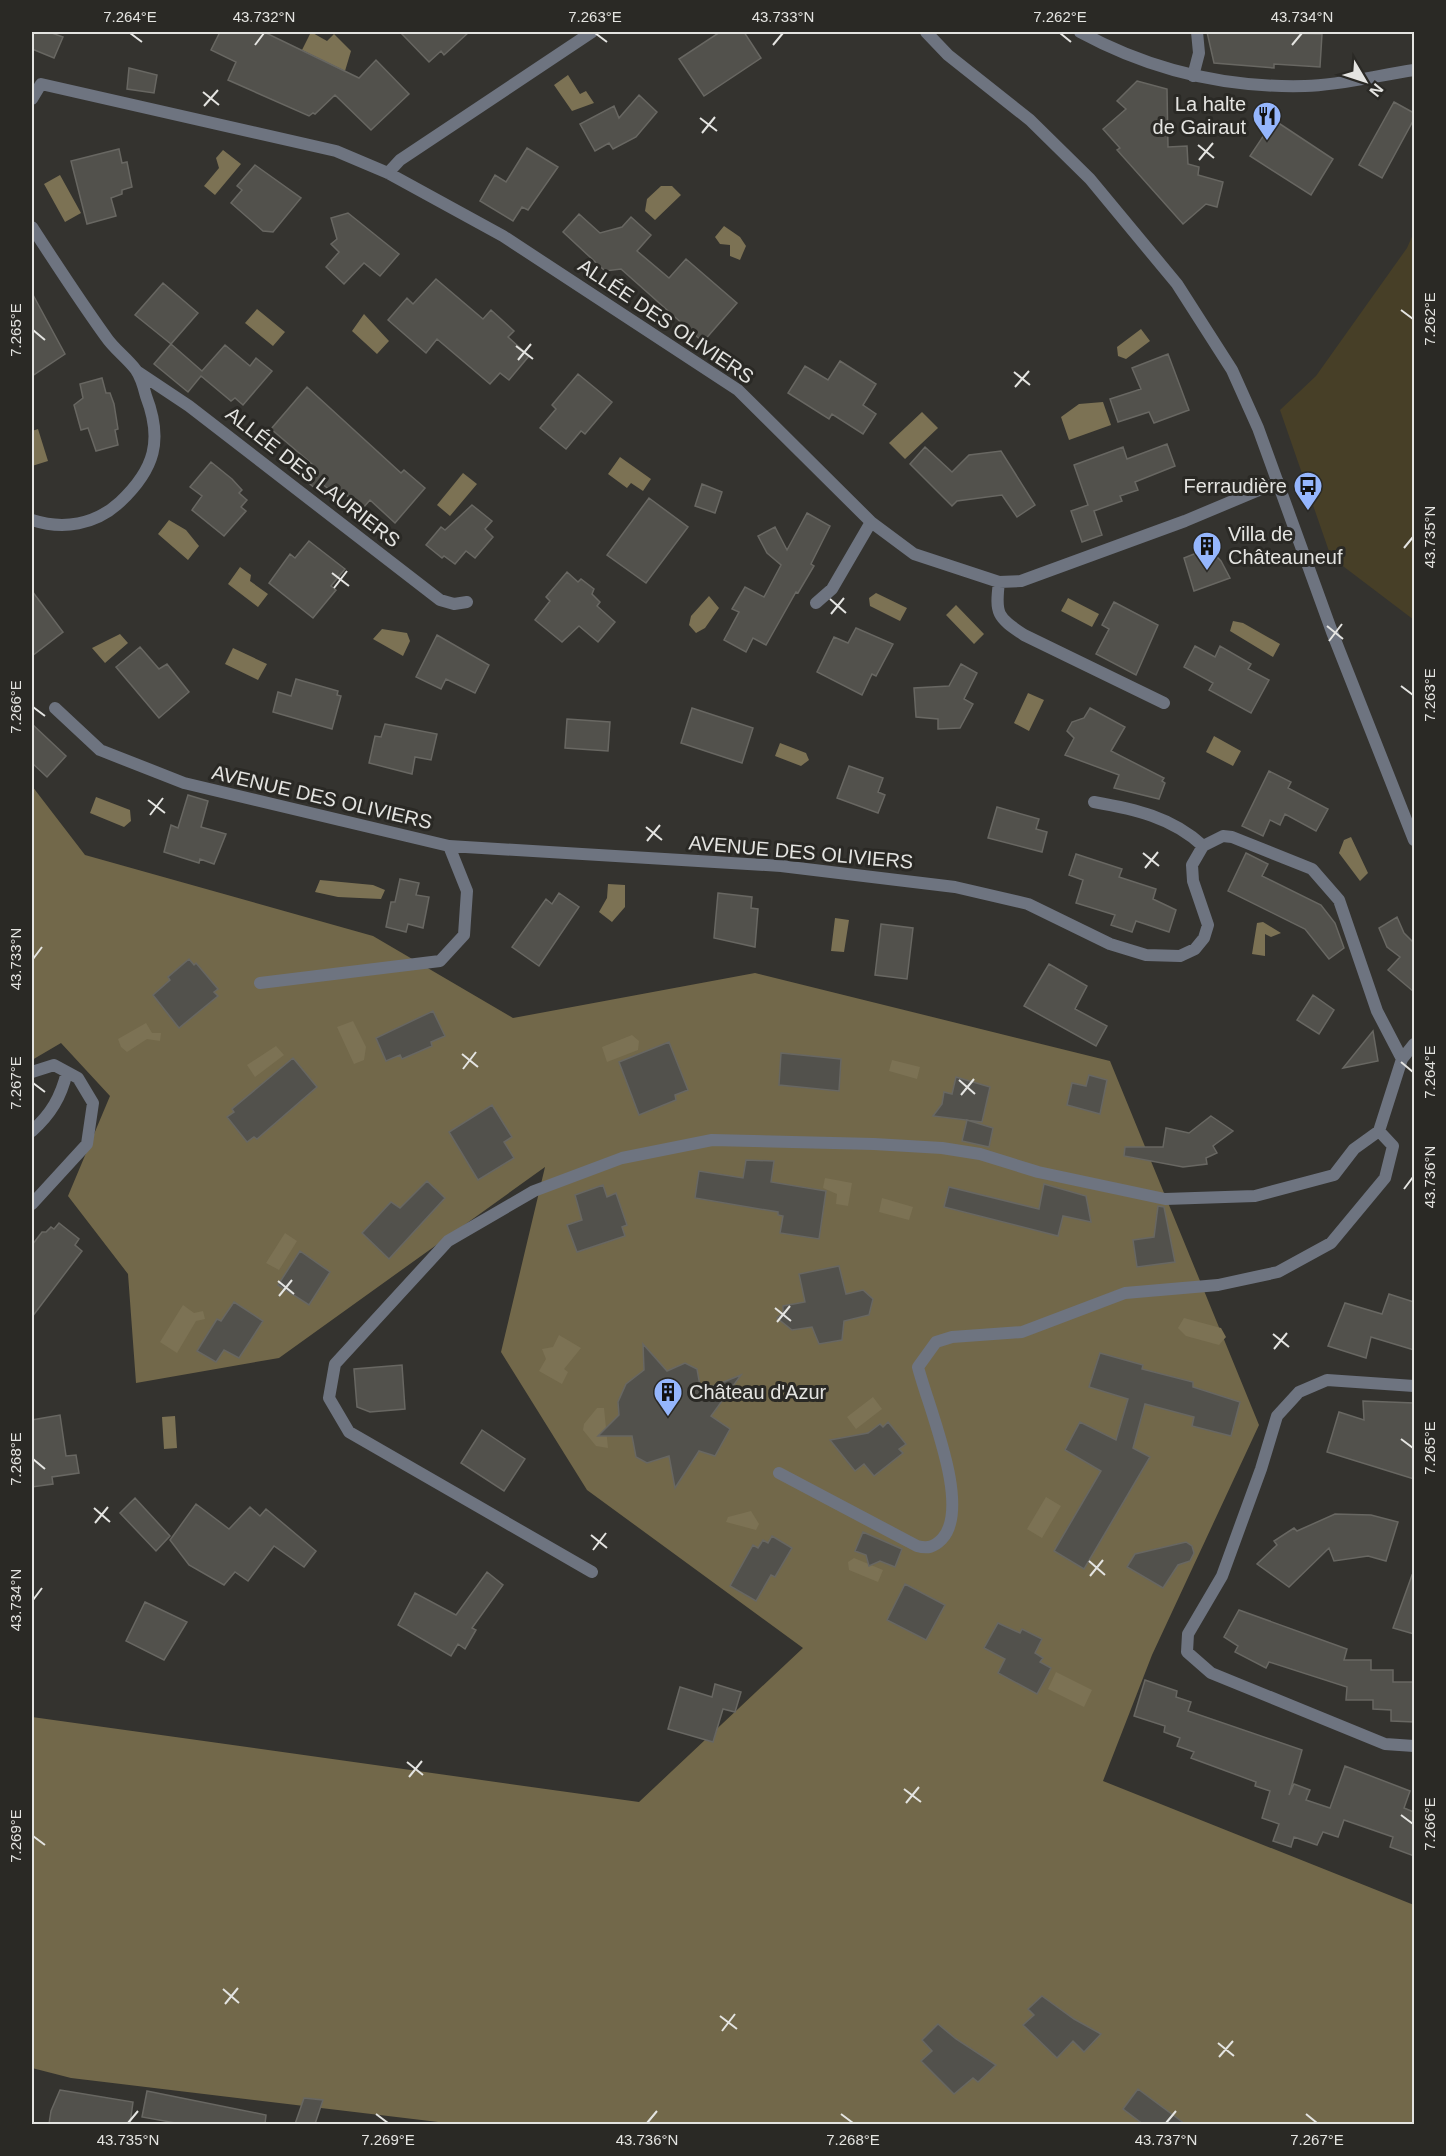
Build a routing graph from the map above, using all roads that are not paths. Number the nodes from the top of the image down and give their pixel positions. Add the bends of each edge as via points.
1 (592, 32) edge
2 (926, 32) edge
3 (1080, 32) edge
4 (1197, 32) edge
5 (1414, 70) edge
6 (1193, 76) junction
7 (37, 82) edge
8 (32, 99) edge
9 (388, 173) junction
10 (32, 228) edge
11 (138, 372) junction
12 (1278, 482) junction
13 (32, 520) edge
14 (871, 522) junction
15 (999, 582) junction
16 (467, 602) dead end
17 (816, 603) dead end
18 (1164, 702) dead end
19 (55, 708) dead end
20 (1094, 802) dead end
21 (1414, 840) edge
22 (449, 846) junction
23 (1203, 846) junction
24 (260, 983) dead end
25 (1414, 1044) edge
26 (1402, 1059) junction
27 (32, 1072) edge
28 (67, 1072) junction
29 (32, 1131) edge
30 (1379, 1131) junction
31 (32, 1204) edge
32 (1414, 1386) edge
33 (779, 1473) dead end
34 (592, 1572) dead end
35 (1414, 1746) edge

1 - 9 street via 400,160
2 - 12 street via 1090,179 1149,247 1232,369
3 - 6 street via 1136,59
4 - 6 street via 1199,53
5 - 6 street via 1306,86 1214,81
7 - 8 street, ALLÉE DES OLIVIERS
7 - 9 street, ALLÉE DES OLIVIERS via 336,152
9 - 14 street, ALLÉE DES OLIVIERS via 503,236 728,383 758,406
10 - 11 street via 108,340
11 - 13 street via 156,433 154,451 144,474 130,492 99,517 59,526
11 - 16 street, ALLÉE DES LAURIERS via 189,406 440,600
12 - 15 street, ALLÉE DES OLIVIERS via 1021,581
12 - 21 street
14 - 15 street, ALLÉE DES OLIVIERS via 914,554
14 - 17 street via 832,589
15 - 18 street via 996,604 1003,621 1024,635
19 - 22 street, AVENUE DES OLIVIERS via 100,750 183,783
20 - 23 street via 1135,809 1174,824
22 - 23 street, AVENUE DES OLIVIERS via 781,866 955,887 1028,904 1110,944 1166,957 1195,949 1204,938 1208,925 1192,866
22 - 24 street via 467,891 464,935 440,961
23 - 26 street via 1223,836 1232,837 1312,869 1339,900 1377,1011
25 - 26 street
26 - 30 street
27 - 28 street via 54,1065
28 - 29 street via 62,1094
28 - 31 street via 78,1078 93,1103 87,1144
30 - 33 street via 1393,1146 1385,1178 1332,1244 1278,1272 1218,1285 1125,1293 1022,1332 952,1337 936,1342 918,1367 953,1485 951,1524 936,1545 917,1546
30 - 34 street via 1354,1149 1334,1175 1255,1196 1165,1199 942,1148 712,1140 622,1158 534,1191 448,1241 335,1364 328,1398 349,1432
32 - 35 street via 1327,1380 1299,1392 1276,1416 1222,1576 1188,1634 1187,1652 1222,1678 1385,1744

